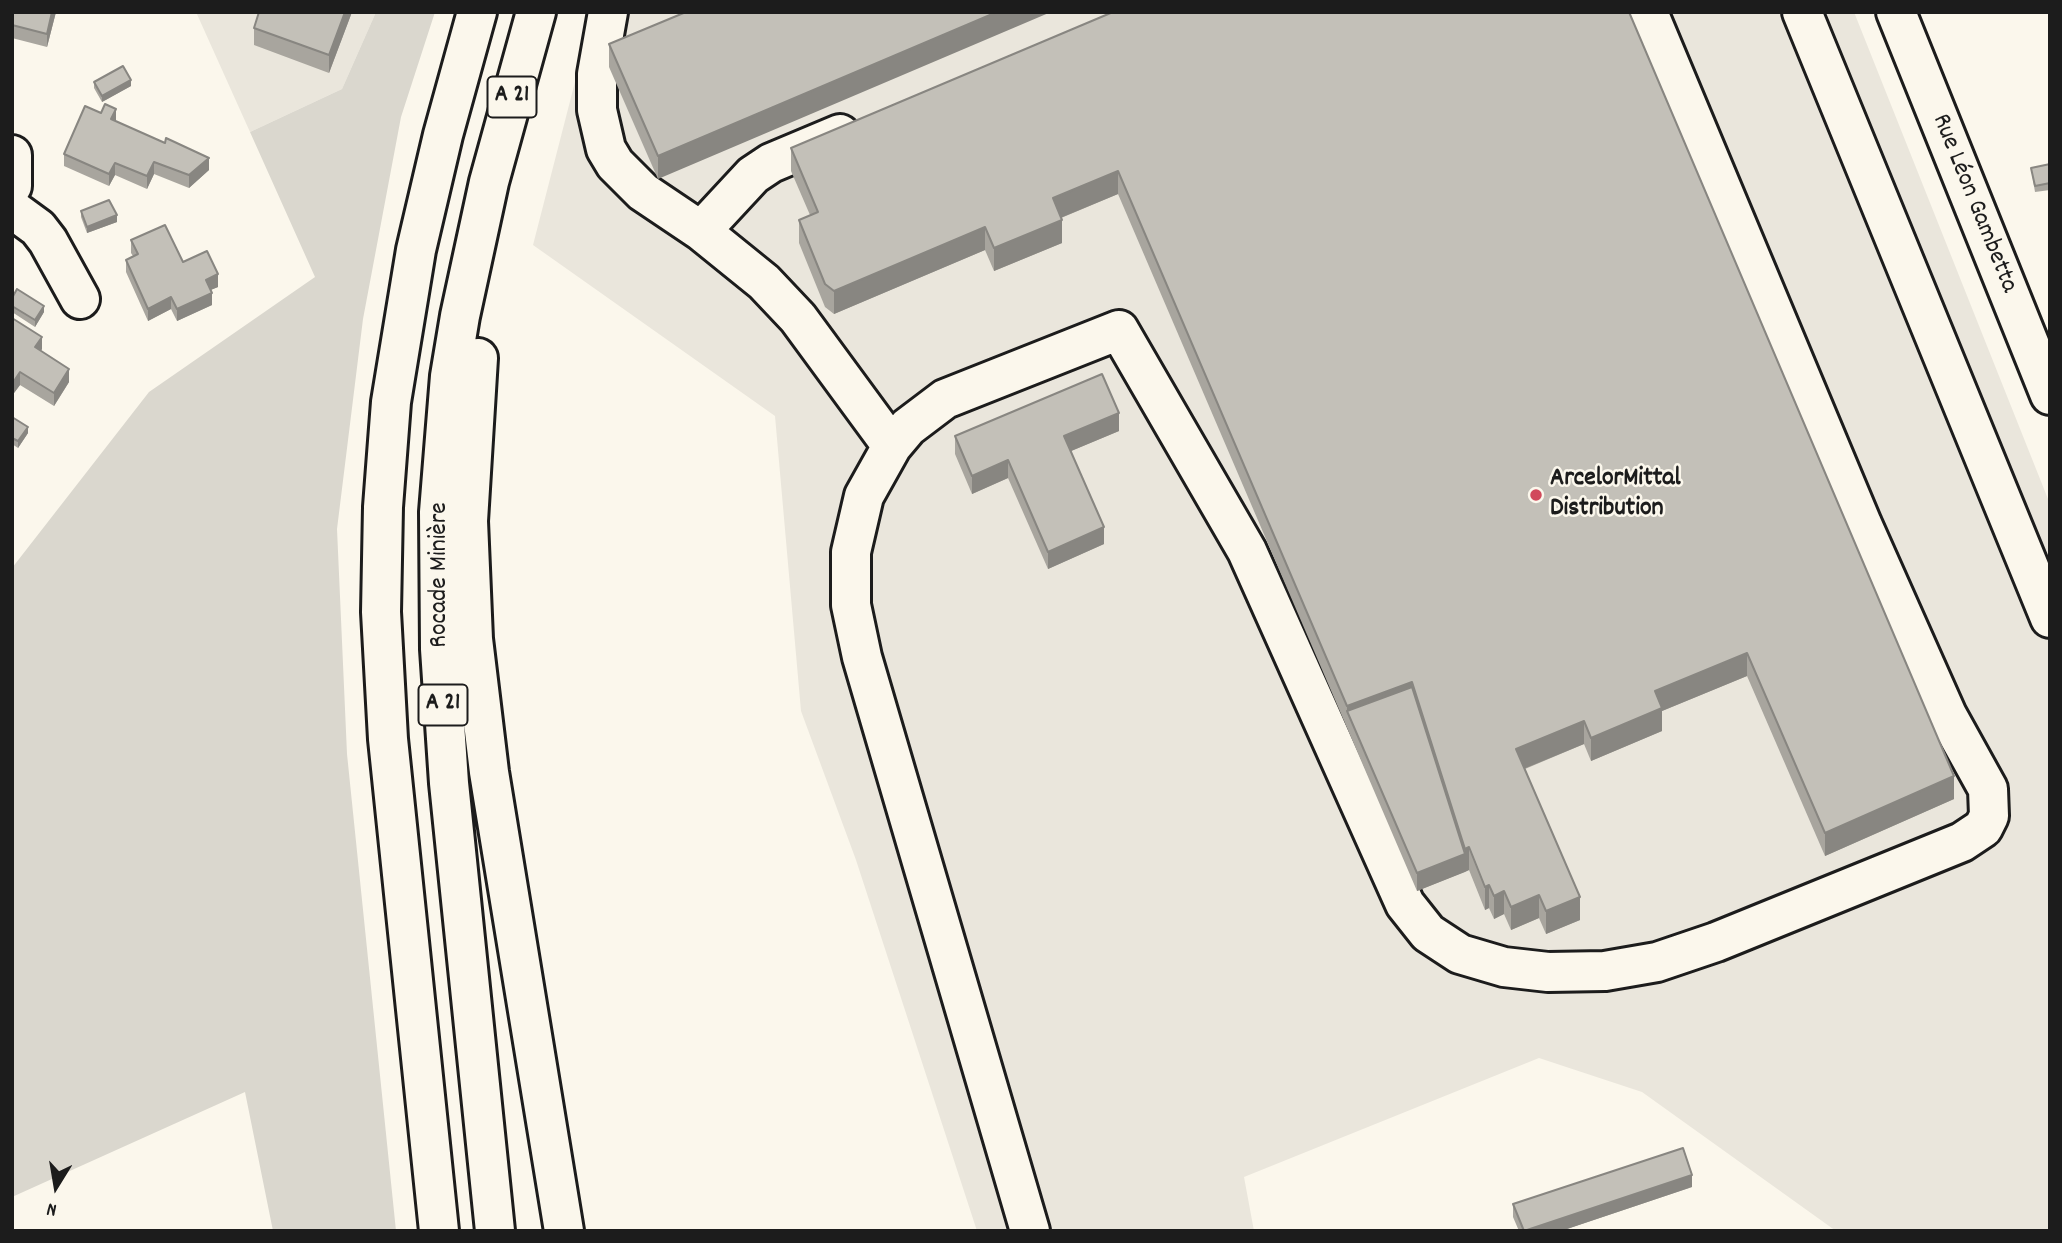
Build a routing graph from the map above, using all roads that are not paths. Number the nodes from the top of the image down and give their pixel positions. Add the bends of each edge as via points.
1 (477, 12) edge
2 (536, 12) edge
3 (608, 12) edge
4 (1648, 12) edge
5 (1801, 12) edge
6 (1896, 12) edge
7 (873, 120) edge
8 (12, 155) edge
9 (489, 181) junction
10 (12, 186) edge
11 (12, 209) edge
12 (701, 231) junction
13 (80, 299) dead end
14 (2050, 396) edge
15 (892, 446) junction
16 (2050, 618) edge
17 (439, 1231) edge
18 (495, 1231) edge
19 (564, 1231) edge
20 (1030, 1231) edge

1 - 17 main road, A 21 via 416,250 391,402 383,507 381,612 388,739
2 - 9 main road, Rocade Minière / A 21
3 - 12 main road via 597,93 606,149 626,178
4 - 15 main road via 1861,524 1947,715 1988,789 1989,816 1975,835 1657,962 1578,973 1522,970 1479,961 1428,933 1405,904 1248,551 1119,330 945,399
5 - 16 main road
6 - 14 main road, Rue Léon Gambetta
7 - 12 main road via 772,163 735,192
8 - 10 main road
9 - 18 main road, Rocade Minière / A 21 via 450,376 438,580 455,848
9 - 19 main road via 470,483 470,601 489,772
11 - 13 main road via 48,241
12 - 15 main road via 790,308
15 - 20 main road via 864,496 856,525 849,577 856,635

